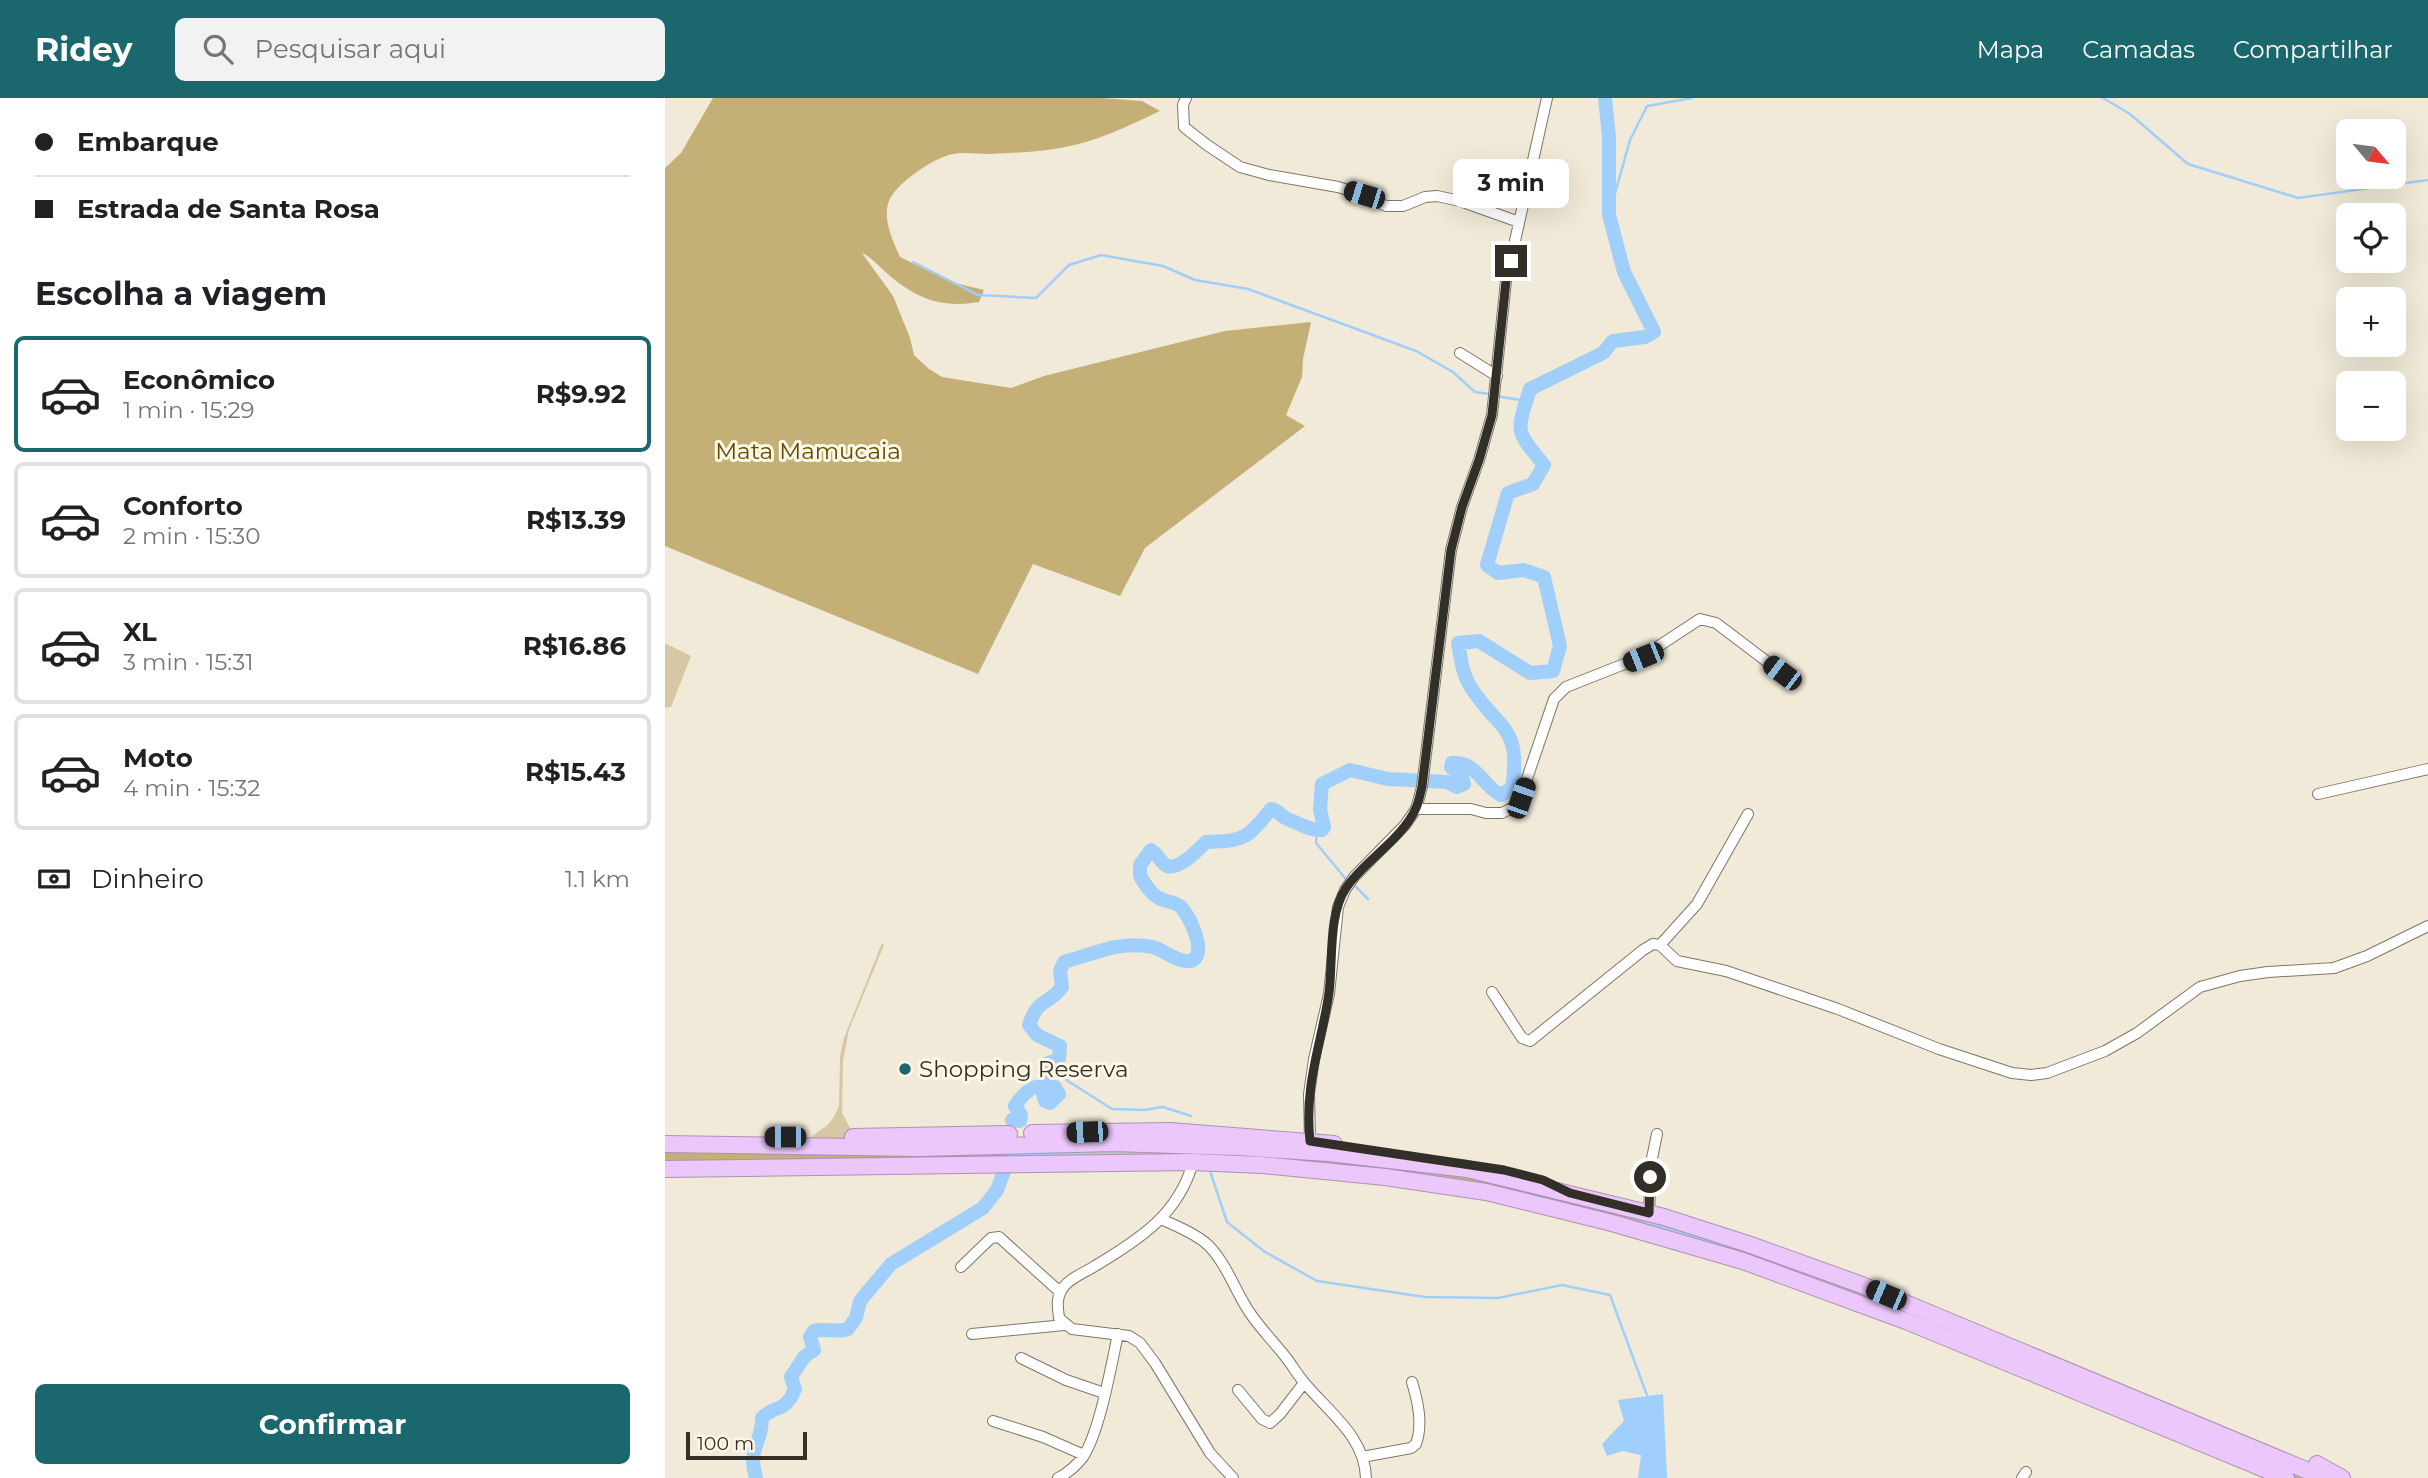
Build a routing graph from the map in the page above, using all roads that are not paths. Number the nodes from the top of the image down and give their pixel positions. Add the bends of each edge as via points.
1 (1186, 98) edge
2 (1547, 98) edge
3 (1519, 222) junction
4 (1460, 353) dead end
5 (1497, 376) junction
6 (1782, 673) dead end
7 (2428, 769) edge
8 (2318, 794) dead end
9 (1416, 809) junction
10 (1748, 814) dead end
11 (2428, 926) edge
12 (1660, 944) junction
13 (1492, 992) dead end
14 (1657, 1134) dead end
15 (1310, 1141) junction
16 (667, 1144) edge
17 (1193, 1162) junction
18 (665, 1168) edge
19 (1570, 1193) junction
20 (1649, 1213) junction
21 (1161, 1219) junction
22 (961, 1267) dead end
23 (1060, 1292) junction
24 (1064, 1325) junction
25 (972, 1334) dead end
26 (1118, 1334) junction
27 (2029, 1355) junction
28 (1021, 1358) dead end
29 (1304, 1382) junction
30 (1412, 1382) dead end
31 (1238, 1390) dead end
32 (1104, 1393) junction
33 (993, 1421) dead end
34 (1084, 1455) junction
35 (1362, 1457) junction
36 (1058, 1478) edge
37 (1233, 1478) edge
38 (1366, 1478) edge
39 (2286, 1478) edge
40 (2325, 1478) edge
41 (2343, 1478) edge

1 - 3 street via 1184,127 1240,167 1338,187 1386,206 1437,196
2 - 3 street
3 - 5 street via 1506,281
4 - 5 street
5 - 9 street via 1479,460 1451,550
6 - 9 street via 1716,623 1700,619 1643,657 1566,687 1553,699 1518,805 1502,813
7 - 8 street
9 - 15 street via 1349,884 1338,907 1329,994 1309,1094
10 - 12 street via 1697,904
11 - 12 street via 2334,968 2268,972 2200,987 2105,1051 2031,1075 1938,1049 1725,971 1677,961
12 - 13 street via 1643,950 1529,1041 1522,1038
14 - 20 street
15 - 16 highway via 1109,1131 710,1137
15 - 19 highway via 1504,1170
16 - 19 highway via 1238,1147 1467,1170
17 - 18 highway
17 - 21 street via 1182,1193
17 - 39 highway via 1371,1175 1486,1192 1612,1223 1743,1261 1906,1321
19 - 20 highway
20 - 27 highway via 1863,1285
21 - 23 street
21 - 29 street via 1207,1244 1248,1311
22 - 23 street via 991,1238 999,1237
23 - 24 street via 1057,1302
24 - 25 street
24 - 26 street
26 - 32 street
26 - 37 street via 1140,1343 1209,1454
27 - 40 highway
27 - 41 highway via 2203,1416
28 - 32 street
29 - 31 street via 1270,1423
29 - 35 street via 1339,1419
30 - 35 street via 1419,1406 1416,1444
32 - 34 street
33 - 34 street
34 - 36 street
35 - 38 street

